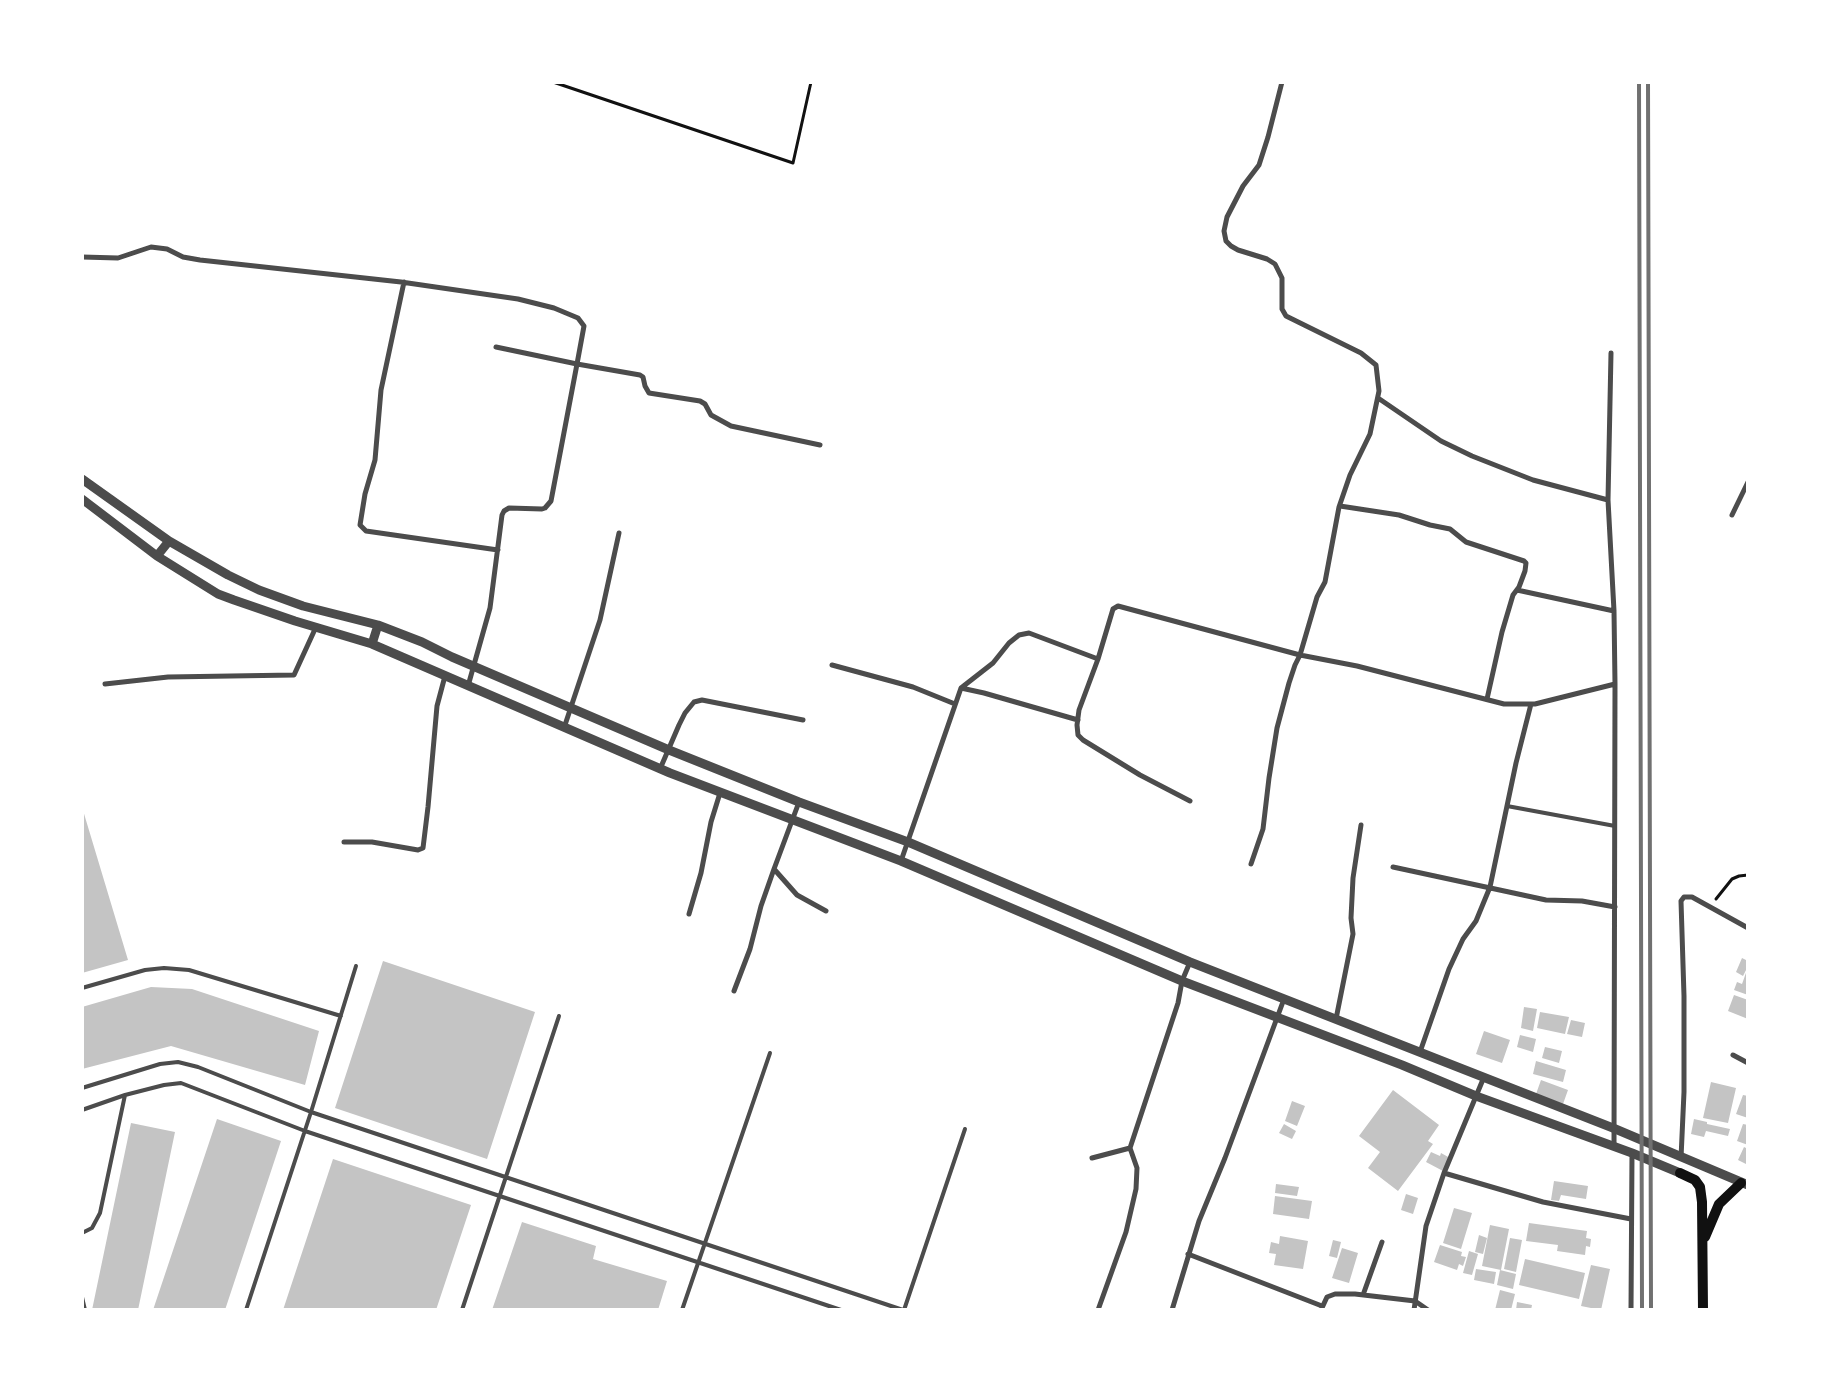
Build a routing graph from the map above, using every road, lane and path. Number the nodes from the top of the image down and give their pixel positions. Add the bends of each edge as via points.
1 (553, 82) edge
2 (811, 82) edge
3 (1282, 82) edge
4 (82, 257) edge
5 (404, 282) junction
6 (496, 347) dead end
7 (1611, 353) dead end
8 (577, 364) junction
9 (1378, 398) junction
10 (820, 445) dead end
11 (82, 479) edge
12 (1748, 482) edge
13 (82, 499) edge
14 (1608, 500) junction
15 (1340, 506) junction
16 (1732, 515) dead end
17 (619, 534) dead end
18 (168, 540) junction
19 (498, 550) junction
20 (157, 556) junction
21 (1516, 590) junction
22 (303, 606) junction
23 (1614, 611) junction
24 (295, 621) junction
25 (378, 625) junction
26 (316, 627) junction
27 (372, 644) junction
28 (1300, 655) junction
29 (1098, 658) junction
30 (832, 665) dead end
31 (474, 666) junction
32 (445, 676) junction
33 (105, 684) dead end
34 (1615, 684) junction
35 (468, 686) junction
36 (961, 688) junction
37 (1487, 700) junction
38 (955, 704) junction
39 (1531, 704) junction
40 (571, 708) junction
41 (803, 720) dead end
42 (1078, 720) junction
43 (564, 728) junction
44 (669, 750) junction
45 (660, 769) junction
46 (720, 793) junction
47 (1190, 801) dead end
48 (799, 802) junction
49 (1507, 806) junction
50 (790, 825) junction
51 (1361, 825) dead end
52 (1615, 826) junction
53 (344, 842) dead end
54 (908, 842) junction
55 (901, 861) junction
56 (1251, 864) dead end
57 (1393, 867) dead end
58 (774, 869) junction
59 (1748, 875) edge
60 (1490, 887) junction
61 (1709, 906) junction
62 (1615, 908) junction
63 (826, 911) dead end
64 (689, 914) dead end
65 (1748, 928) edge
66 (1190, 962) junction
67 (356, 966) dead end
68 (1182, 981) junction
69 (82, 988) edge
70 (734, 991) dead end
71 (1284, 999) junction
72 (340, 1016) junction
73 (559, 1016) dead end
74 (1336, 1019) junction
75 (1276, 1022) junction
76 (1420, 1052) junction
77 (770, 1053) dead end
78 (1733, 1055) dead end
79 (1748, 1063) edge
80 (1484, 1077) junction
81 (82, 1088) edge
82 (125, 1095) junction
83 (1476, 1096) junction
84 (82, 1110) edge
85 (311, 1112) junction
86 (1613, 1128) junction
87 (965, 1129) dead end
88 (305, 1132) junction
89 (1614, 1146) junction
90 (1130, 1148) junction
91 (1632, 1153) junction
92 (1092, 1158) dead end
93 (1681, 1158) junction
94 (1444, 1173) junction
95 (1680, 1173) joint
96 (506, 1177) junction
97 (1744, 1184) edge
98 (500, 1196) junction
99 (1631, 1219) junction
100 (82, 1233) edge
101 (1382, 1242) dead end
102 (1702, 1242) junction
103 (704, 1243) junction
104 (1188, 1254) junction
105 (698, 1262) junction
106 (1363, 1294) junction
107 (82, 1296) edge
108 (1415, 1301) junction
109 (1321, 1308) edge
110 (85, 1310) edge
111 (246, 1310) edge
112 (462, 1310) edge
113 (682, 1310) edge
114 (840, 1310) edge
115 (904, 1310) edge
116 (1098, 1310) edge
117 (1172, 1310) edge
118 (1414, 1310) edge
119 (1428, 1310) edge
120 (1631, 1310) edge
121 (1703, 1310) edge

1 - 2 path via 793,163
3 - 9 street via 1259,165 1238,193 1227,217 1226,241 1238,250 1275,264 1282,278 1282,309 1286,316 1361,353 1376,365
4 - 5 street via 118,258 151,247 200,260
5 - 8 street via 518,299 578,318 584,329
5 - 19 street via 382,390 375,460 360,525 366,531
6 - 8 street
7 - 14 street
8 - 10 street via 640,375 649,393 700,401 711,416 731,426
8 - 19 street via 551,501 542,509 509,508 504,511
9 - 14 street via 1441,441 1472,456 1532,480
9 - 15 street via 1370,434 1350,475
11 - 18 street
12 - 16 street
13 - 20 street
14 - 23 street
15 - 21 street via 1398,515 1450,529 1466,542 1521,559 1526,567
15 - 28 street via 1325,582 1317,597
17 - 40 street via 600,620
18 - 20 street
18 - 22 street via 228,575
19 - 31 street via 490,608
20 - 24 street via 218,594
21 - 23 street
21 - 37 street via 1502,632
22 - 24 street
22 - 25 street
23 - 34 street
24 - 26 street
25 - 27 street
25 - 31 street
26 - 27 street
26 - 33 street via 294,675 168,677
27 - 32 street
28 - 29 street via 1118,606 1113,609
28 - 37 street via 1357,666
28 - 56 street via 1277,728 1263,829
29 - 36 street via 1029,633 1018,635 993,664
29 - 42 street
30 - 38 street via 913,687
31 - 35 street
31 - 40 street
32 - 35 street
32 - 53 street via 437,706 423,847 418,850 372,842
34 - 39 street
34 - 52 street
35 - 43 street
36 - 38 street
36 - 42 street
37 - 39 street
38 - 54 street
39 - 49 street
40 - 43 street
40 - 44 street
41 - 44 street via 702,700 694,702 685,713
42 - 47 street via 1078,735 1083,740
43 - 45 street
44 - 45 street
44 - 48 street
45 - 46 street
46 - 50 street
46 - 64 street
48 - 50 street
48 - 54 street
49 - 52 lane
49 - 60 street
50 - 55 street
50 - 58 street
51 - 74 street via 1353,878 1353,934
52 - 62 street
54 - 55 street
54 - 66 street
55 - 68 street
57 - 60 street
58 - 63 street via 797,895
58 - 70 street
59 - 61 path via 1732,879
60 - 62 street via 1546,900 1582,901
60 - 76 street via 1476,921 1463,939 1449,969
61 - 65 street
61 - 93 street via 1688,896 1680,906 1684,996
62 - 86 street
66 - 68 street
66 - 71 street
67 - 72 lane
68 - 75 street
68 - 90 street via 1178,1003
69 - 72 lane via 145,970 189,970
71 - 74 street
71 - 75 street
72 - 85 lane
73 - 96 lane
74 - 76 street
75 - 83 street via 1402,1065
75 - 104 street
76 - 80 street
77 - 103 lane
78 - 79 street
80 - 83 street
80 - 86 street
81 - 85 lane via 160,1064 178,1062
82 - 84 lane
82 - 88 lane via 180,1083
82 - 100 lane via 100,1213 92,1228
83 - 89 street
83 - 94 street
85 - 88 lane
85 - 96 lane
86 - 89 street
86 - 93 street
87 - 115 lane
88 - 98 lane
88 - 111 lane
89 - 91 street
90 - 92 street
90 - 116 street via 1137,1168 1136,1189 1126,1232
91 - 95 street
91 - 99 street
93 - 97 street
94 - 99 street via 1543,1202
94 - 108 street via 1426,1226
95 - 102 main road via 1695,1180 1700,1187
96 - 98 lane
96 - 103 lane
97 - 102 main road via 1719,1204
98 - 105 lane
98 - 112 lane
99 - 120 street
101 - 106 street
102 - 121 main road
103 - 105 lane
103 - 115 lane
104 - 109 street
104 - 117 street
105 - 113 lane
105 - 114 lane
106 - 108 street
106 - 109 street via 1335,1294 1327,1297
107 - 110 lane
108 - 118 street
108 - 119 street

